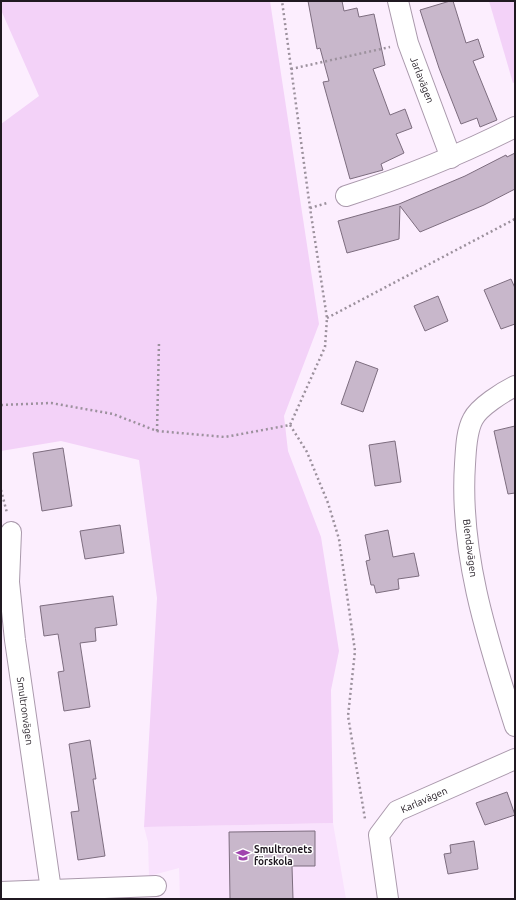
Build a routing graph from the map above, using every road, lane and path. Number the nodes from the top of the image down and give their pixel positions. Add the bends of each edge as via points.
1 (282, 1) edge
2 (398, 1) edge
3 (408, 43) junction
4 (292, 69) junction
5 (515, 127) edge
6 (451, 158) junction
7 (346, 196) dead end
8 (324, 204) dead end
9 (310, 208) junction
10 (515, 219) edge
11 (327, 318) junction
12 (159, 342) dead end
13 (515, 386) edge
14 (1, 405) edge
15 (290, 425) junction
16 (157, 431) junction
17 (12, 532) dead end
18 (515, 726) edge
19 (515, 759) edge
20 (366, 822) dead end
21 (156, 886) dead end
22 (51, 890) junction
23 (1, 892) edge
24 (388, 899) edge

1 - 4 path
2 - 3 street, Jarlavägen
3 - 4 path
3 - 6 street, Jarlavägen
4 - 9 path
5 - 6 street
6 - 7 street via 399,179
8 - 9 path
9 - 11 path
10 - 11 path
11 - 15 path via 325,347
12 - 16 path
13 - 18 street, Blendavägen via 496,396 473,418 466,446 463,494 474,580 482,618
14 - 16 path via 51,403 113,414
15 - 16 path via 225,437
15 - 20 path via 307,452 328,503 339,539 355,651 348,716
17 - 22 street, Smultronvägen via 8,582
19 - 24 street, Karlavägen via 397,811 379,835
21 - 22 street
22 - 23 street

